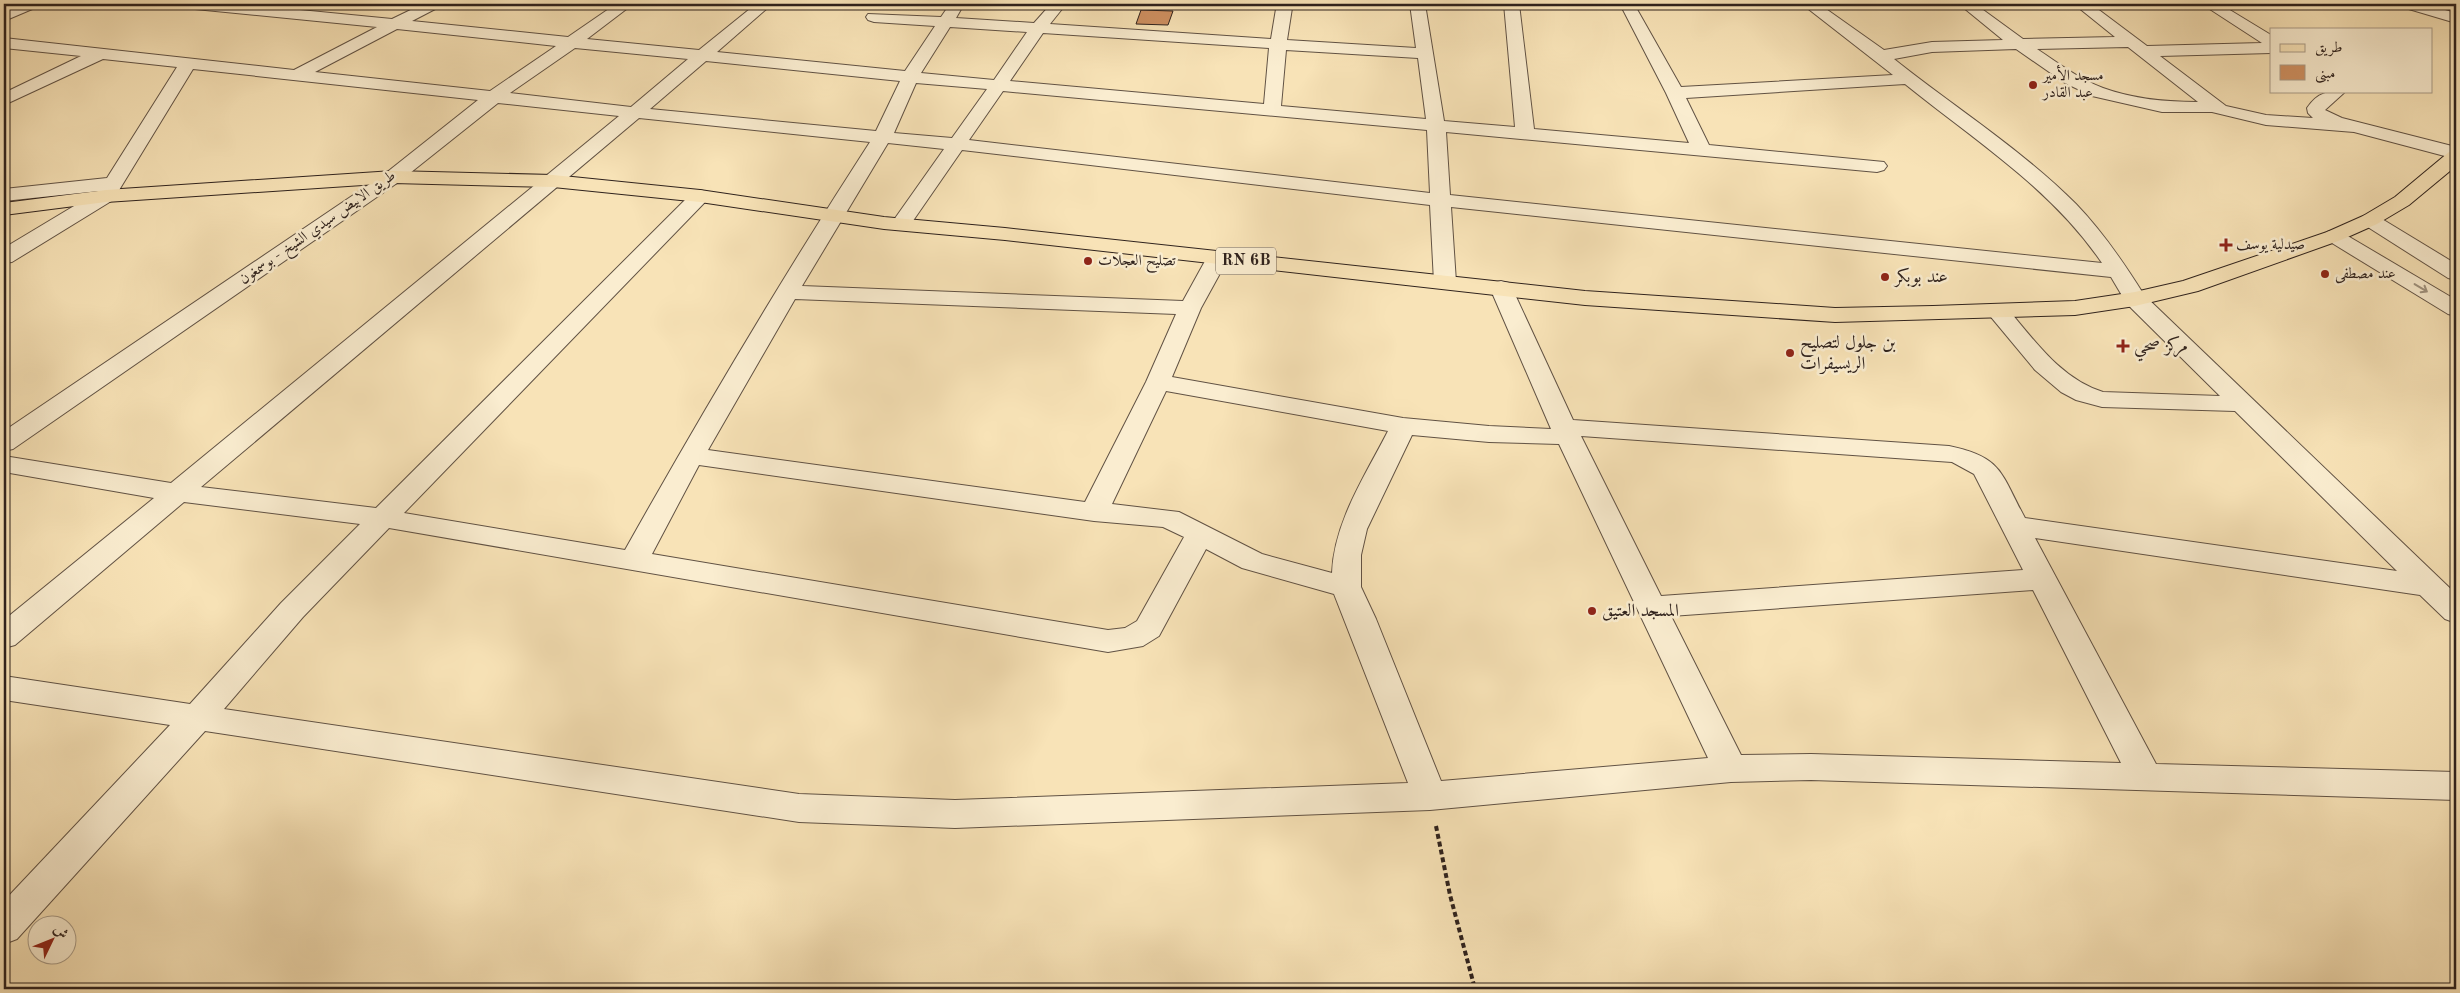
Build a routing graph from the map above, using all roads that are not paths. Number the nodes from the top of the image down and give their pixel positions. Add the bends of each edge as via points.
1 (32, 4) edge
2 (195, 4) edge
3 (434, 4) edge
4 (626, 4) edge
5 (764, 4) edge
6 (1059, 4) edge
7 (1229, 4) edge
8 (1285, 4) edge
9 (1289, 4) edge
10 (1418, 4) edge
11 (1512, 4) edge
12 (1627, 4) edge
13 (1809, 4) edge
14 (1966, 4) edge
15 (2082, 4) edge
16 (2210, 4) edge
17 (2407, 4) edge
18 (952, 12) edge
19 (4, 16) edge
20 (874, 17) dead end
21 (2456, 18) edge
22 (395, 24) junction
23 (1039, 26) junction
24 (2440, 29) dead end
25 (572, 41) junction
26 (2270, 41) edge
27 (4, 43) edge
28 (1278, 43) junction
29 (2019, 44) junction
30 (2136, 47) junction
31 (2270, 48) edge
32 (102, 53) junction
33 (1425, 54) junction
34 (701, 55) junction
35 (1880, 56) junction
36 (189, 62) junction
37 (297, 74) junction
38 (910, 77) junction
39 (1909, 79) junction
40 (998, 85) junction
41 (2336, 92) edge
42 (1675, 93) junction
43 (494, 96) junction
44 (4, 100) edge
45 (2215, 107) junction
46 (1272, 109) junction
47 (634, 112) junction
48 (1436, 126) junction
49 (2358, 127) junction
50 (1526, 133) junction
51 (882, 136) junction
52 (956, 144) junction
53 (1702, 150) junction
54 (2456, 154) edge
55 (1877, 166) dead end
56 (393, 177) junction
57 (554, 181) junction
58 (110, 190) junction
59 (4, 196) edge
60 (700, 196) junction
61 (1442, 200) junction
62 (4, 208) edge
63 (832, 216) junction
64 (2370, 220) junction
65 (901, 224) junction
66 (2334, 236) junction
67 (4, 257) edge
68 (1218, 258) junction
69 (2118, 271) junction
70 (2456, 273) edge
71 (1445, 282) junction
72 (1501, 288) junction
73 (787, 292) junction
74 (2135, 298) junction
75 (1190, 308) junction
76 (2456, 309) edge
77 (1997, 311) junction
78 (1158, 382) junction
79 (2243, 404) junction
80 (1403, 426) junction
81 (1565, 432) junction
82 (4, 443) edge
83 (691, 456) junction
84 (4, 464) edge
85 (177, 493) junction
86 (1094, 512) junction
87 (382, 518) junction
88 (2015, 526) junction
89 (1200, 534) junction
90 (634, 560) junction
91 (2043, 579) junction
92 (1346, 586) junction
93 (2429, 586) junction
94 (1652, 607) junction
95 (2456, 612) edge
96 (4, 637) edge
97 (4, 688) edge
98 (197, 718) junction
99 (1731, 769) junction
100 (2146, 777) junction
101 (2456, 786) edge
102 (1430, 796) junction
103 (4, 928) edge

1 - 19 street
2 - 22 street
3 - 22 street
4 - 25 street, طريق الابيض سيدي الشيخ - بوسمغون
5 - 34 street
6 - 23 street
7 - 8 street
8 - 9 street
8 - 28 street
10 - 33 street
11 - 50 street
12 - 42 street
13 - 35 street
14 - 29 street
15 - 30 street
16 - 26 street
17 - 21 street
18 - 20 street
18 - 23 street
18 - 38 street
21 - 24 street
22 - 25 street
22 - 37 street
23 - 28 street
23 - 40 street
25 - 34 street
25 - 43 street, طريق الابيض سيدي الشيخ - بوسمغون
27 - 32 street
28 - 33 street
28 - 46 street
29 - 30 street
29 - 35 street via 1932,47
29 - 45 street via 2071,79 2098,92 2154,106
30 - 31 street
30 - 45 street
32 - 36 street
32 - 44 street
33 - 48 street
34 - 38 street
34 - 47 street
35 - 39 street
36 - 37 street
36 - 58 street
37 - 43 street
38 - 40 street
38 - 51 street
39 - 42 street
39 - 69 street via 2026,169 2088,230
40 - 46 street
40 - 52 street
41 - 49 street via 2316,108 2317,113
42 - 53 street
43 - 47 street
43 - 56 street, طريق الابيض سيدي الشيخ - بوسمغون
45 - 49 street via 2256,119
46 - 48 street
47 - 51 street
47 - 57 street
48 - 50 street
48 - 61 street
49 - 54 street
50 - 53 street
51 - 52 street
51 - 63 street
52 - 61 street
52 - 65 street
53 - 55 street
54 - 64 main road, RN 6B via 2402,201
56 - 57 main road, RN 6B
56 - 58 main road, RN 6B
56 - 82 street, طريق الابيض سيدي الشيخ - بوسمغون
57 - 60 main road, RN 6B
57 - 85 street
58 - 59 street
58 - 62 main road, RN 6B
58 - 67 street
60 - 63 main road, RN 6B
60 - 87 street
61 - 69 street
61 - 71 street
63 - 65 main road, RN 6B
63 - 73 street
64 - 66 main road, RN 6B
64 - 70 street
65 - 68 main road, RN 6B
66 - 74 main road, RN 6B via 2190,286
66 -> 76 street
68 - 71 main road, RN 6B
68 - 75 street
69 - 74 street
71 - 72 main road, RN 6B
72 - 77 main road, RN 6B via 1737,310 1835,315
72 - 81 street
73 - 75 street
73 - 83 street
74 - 77 main road, RN 6B via 2074,308
74 - 79 street
75 - 78 street
77 - 79 street via 2050,371 2083,394 2102,399
78 - 80 street
78 - 86 street
79 - 93 street
80 - 81 street via 1489,434
80 - 92 street via 1353,528 1347,555
81 - 88 street via 1956,455 1975,461 1985,469
81 - 94 street
83 - 86 street
83 - 90 street
84 - 85 street
85 - 87 street
85 - 96 street
86 - 89 street via 1169,518
87 - 90 street
87 - 98 street via 292,610
88 - 91 street
88 - 93 street
89 - 90 street via 1148,628 1120,641
89 - 92 street via 1268,567
91 - 94 street
91 - 100 street
92 - 102 street
93 - 95 street
94 - 99 street
97 - 98 street
98 - 102 street via 799,808 955,814
98 - 103 street
99 - 100 street via 1811,767
99 - 102 street
100 - 101 street

